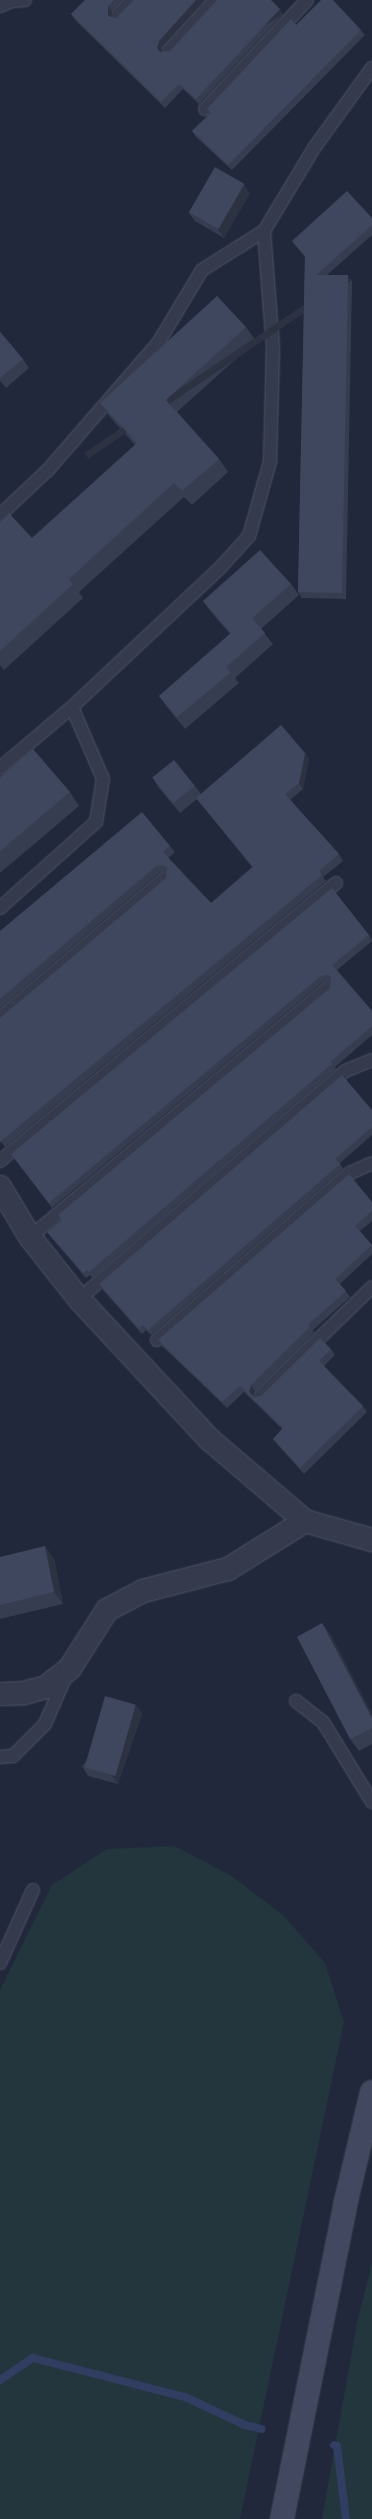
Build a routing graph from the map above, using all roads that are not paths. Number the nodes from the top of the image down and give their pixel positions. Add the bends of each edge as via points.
1 (25, 0) edge
2 (132, 0) edge
3 (215, 0) edge
4 (307, 0) edge
5 (0, 6) edge
6 (117, 16) edge
7 (168, 51) edge
8 (372, 68) edge
9 (204, 109) dead end
10 (264, 231) junction
11 (0, 515) edge
12 (72, 707) junction
13 (0, 768) edge
14 (165, 878) edge
15 (336, 883) dead end
16 (0, 908) edge
17 (329, 987) edge
18 (0, 1018) edge
19 (372, 1060) edge
20 (0, 1161) edge
21 (372, 1164) edge
22 (0, 1187) edge
23 (30, 1237) junction
24 (372, 1287) edge
25 (79, 1299) junction
26 (157, 1340) edge
27 (260, 1396) edge
28 (305, 1521) junction
29 (372, 1540) edge
30 (70, 1668) junction
31 (0, 1694) edge
32 (296, 1701) dead end
33 (0, 1757) edge
34 (372, 1802) edge
35 (33, 1890) dead end
36 (0, 1963) edge
37 (372, 2092) edge
38 (282, 2519) edge

1 - 5 lane via 12,1
2 - 6 lane
3 - 7 lane
4 - 9 lane
8 - 10 lane via 314,148
10 - 11 lane via 202,270 158,343 48,470
10 - 12 lane via 273,348 270,462 249,536 219,569
12 - 13 lane
12 - 16 lane via 103,779 96,822
14 - 18 lane
15 - 20 lane
17 - 23 lane
19 - 25 lane via 345,1071
21 - 26 lane via 350,1173
22 - 23 street
23 - 25 street
24 - 27 lane
25 - 28 street via 209,1439
28 - 29 street
28 - 30 street via 228,1569 143,1591 107,1610
30 - 31 street via 46,1687 24,1693
30 - 33 lane via 45,1724 13,1756
32 - 34 lane via 323,1722
35 - 36 lane
37 - 38 main road via 346,2201

